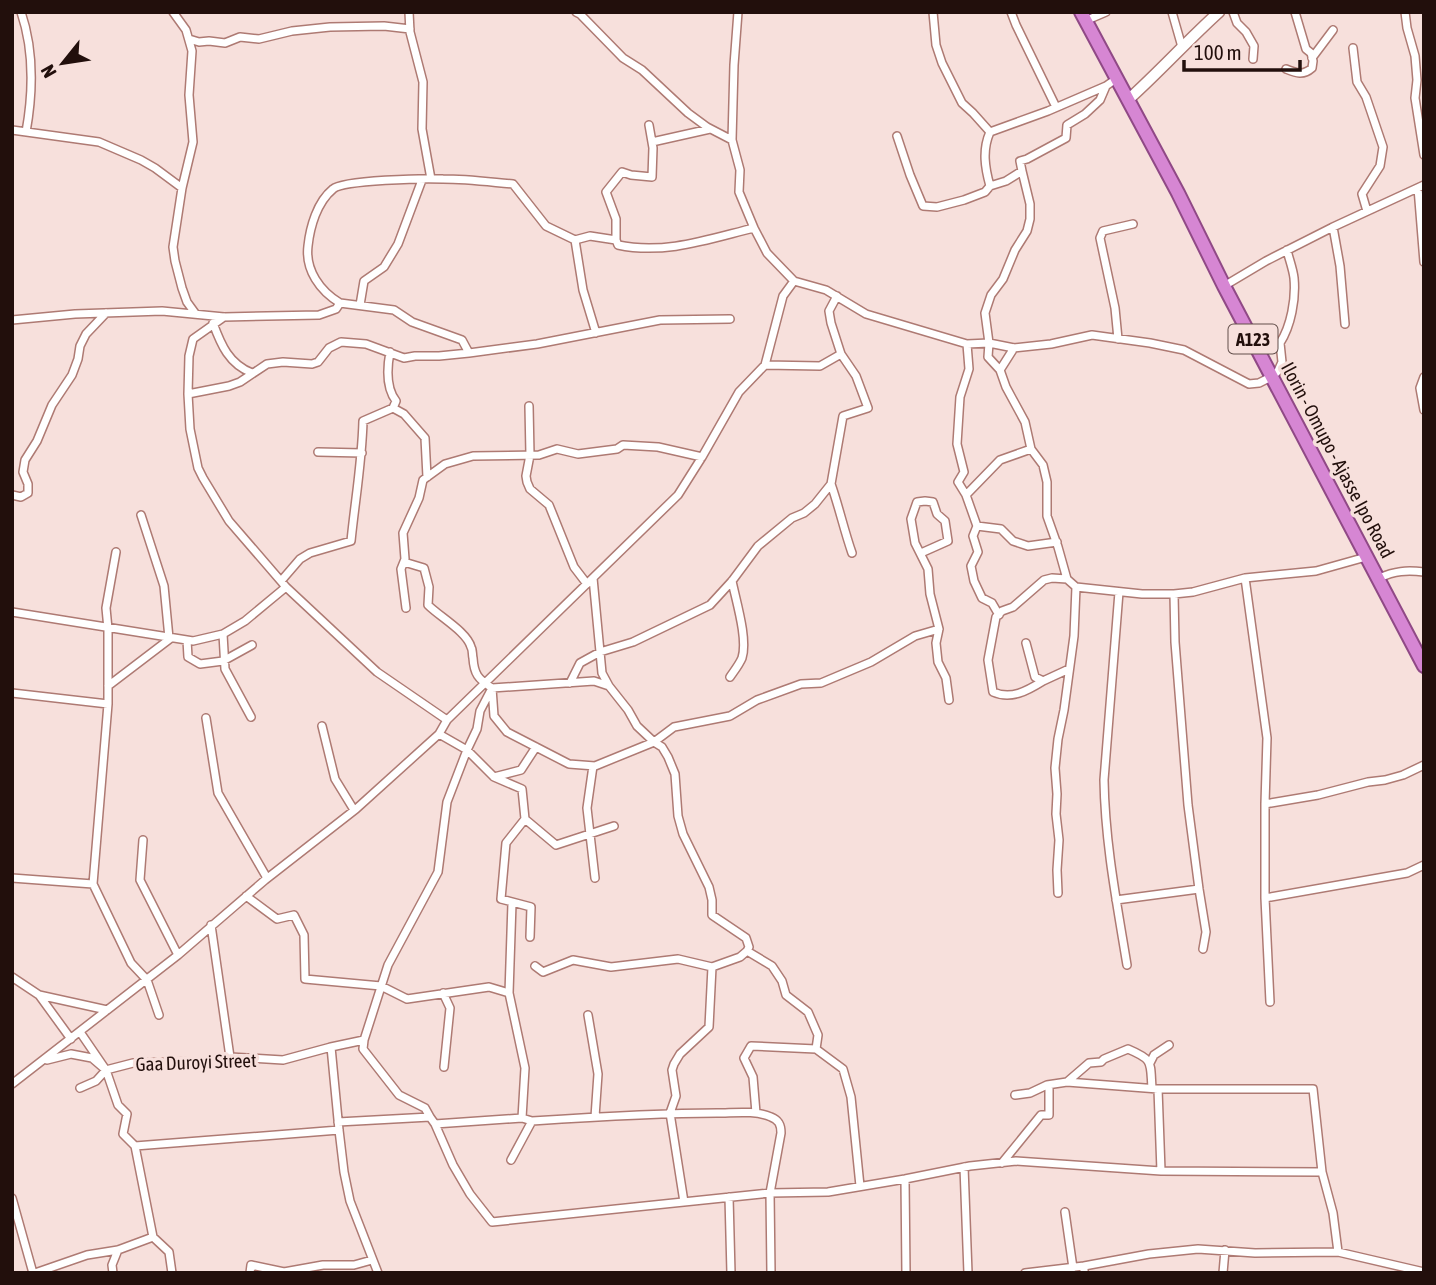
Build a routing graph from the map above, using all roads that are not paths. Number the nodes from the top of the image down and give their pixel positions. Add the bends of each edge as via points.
1 (21, 12) edge
2 (173, 12) edge
3 (409, 12) edge
4 (576, 12) edge
5 (738, 12) edge
6 (933, 12) edge
7 (1011, 12) edge
8 (1105, 12) edge
9 (1172, 12) edge
10 (1219, 12) edge
11 (1233, 12) edge
12 (1295, 12) edge
13 (1405, 12) edge
14 (1083, 17) edge
15 (410, 29) junction
16 (1333, 30) dead end
17 (189, 39) junction
18 (1182, 47) junction
19 (1353, 48) dead end
20 (1312, 58) junction
21 (1253, 59) dead end
22 (1286, 69) dead end
23 (1421, 78) edge
24 (1111, 83) junction
25 (1129, 99) junction
26 (1056, 107) junction
27 (649, 125) dead end
28 (711, 129) junction
29 (12, 130) edge
30 (26, 132) junction
31 (990, 132) junction
32 (897, 135) dead end
33 (732, 140) junction
34 (652, 142) junction
35 (1424, 155) edge
36 (1022, 171) junction
37 (431, 179) junction
38 (422, 180) junction
39 (990, 186) junction
40 (1421, 186) edge
41 (182, 188) junction
42 (1367, 211) junction
43 (1133, 224) dead end
44 (1333, 227) junction
45 (754, 228) junction
46 (575, 240) junction
47 (616, 240) junction
48 (1287, 250) junction
49 (1424, 262) edge
50 (794, 281) junction
51 (1224, 286) junction
52 (837, 296) junction
53 (340, 303) junction
54 (360, 305) junction
55 (106, 313) junction
56 (195, 313) junction
57 (209, 315) junction
58 (224, 317) junction
59 (730, 319) dead end
60 (12, 320) edge
61 (1345, 324) dead end
62 (213, 325) junction
63 (596, 333) junction
64 (1118, 339) junction
65 (989, 343) junction
66 (967, 344) junction
67 (1014, 348) junction
68 (390, 352) junction
69 (470, 353) junction
70 (841, 354) junction
71 (765, 365) junction
72 (1000, 370) junction
73 (252, 373) junction
74 (1273, 376) junction
75 (1424, 377) edge
76 (188, 394) junction
77 (529, 406) dead end
78 (393, 408) junction
79 (1424, 410) edge
80 (1031, 449) junction
81 (318, 452) dead end
82 (362, 453) junction
83 (530, 455) junction
84 (702, 457) junction
85 (427, 477) junction
86 (831, 484) junction
87 (12, 495) edge
88 (966, 495) junction
89 (141, 515) dead end
90 (977, 526) junction
91 (1057, 542) junction
92 (116, 552) dead end
93 (852, 553) dead end
94 (920, 553) junction
95 (1366, 558) junction
96 (404, 562) junction
97 (1424, 572) edge
98 (593, 578) junction
99 (1245, 578) junction
100 (1379, 578) junction
101 (1067, 579) junction
102 (732, 581) junction
103 (284, 584) junction
104 (587, 584) junction
105 (1076, 587) junction
106 (1119, 592) junction
107 (1174, 594) junction
108 (406, 608) dead end
109 (12, 612) edge
110 (999, 615) junction
111 (108, 629) junction
112 (939, 629) junction
113 (223, 634) junction
114 (170, 638) junction
115 (187, 640) junction
116 (1026, 643) dead end
117 (252, 645) dead end
118 (600, 652) junction
119 (223, 661) junction
120 (1424, 666) edge
121 (1069, 669) junction
122 (730, 677) dead end
123 (1043, 681) junction
124 (570, 683) junction
125 (108, 686) junction
126 (489, 686) junction
127 (609, 686) junction
128 (12, 693) edge
129 (949, 700) dead end
130 (108, 704) junction
131 (251, 717) dead end
132 (206, 718) dead end
133 (447, 720) junction
134 (322, 726) dead end
135 (439, 734) junction
136 (654, 742) junction
137 (536, 747) junction
138 (467, 750) junction
139 (593, 765) junction
140 (1424, 765) edge
141 (494, 777) junction
142 (1265, 804) junction
143 (354, 810) junction
144 (525, 819) junction
145 (614, 826) dead end
146 (591, 833) junction
147 (143, 840) dead end
148 (1424, 865) edge
149 (12, 878) edge
150 (267, 878) junction
151 (595, 878) dead end
152 (93, 884) junction
153 (1199, 889) junction
154 (1058, 893) dead end
155 (246, 896) junction
156 (1265, 898) junction
157 (1116, 901) junction
158 (512, 903) junction
159 (211, 925) junction
160 (530, 937) dead end
161 (1203, 949) dead end
162 (747, 951) junction
163 (178, 955) junction
164 (1127, 965) dead end
165 (535, 966) dead end
166 (712, 967) junction
167 (12, 977) edge
168 (147, 980) junction
169 (381, 986) junction
170 (443, 993) junction
171 (509, 993) junction
172 (39, 995) junction
173 (1270, 1002) dead end
174 (107, 1010) junction
175 (588, 1014) dead end
176 (159, 1015) dead end
177 (80, 1032) junction
178 (71, 1039) junction
179 (364, 1040) junction
180 (1169, 1045) dead end
181 (331, 1046) junction
182 (816, 1049) junction
183 (230, 1057) junction
184 (42, 1061) junction
185 (1150, 1063) junction
186 (444, 1066) dead end
187 (106, 1070) junction
188 (1067, 1082) junction
189 (12, 1084) edge
190 (1049, 1085) junction
191 (80, 1088) dead end
192 (1155, 1088) junction
193 (1015, 1095) dead end
194 (670, 1113) junction
195 (756, 1113) junction
196 (430, 1117) junction
197 (595, 1117) junction
198 (523, 1118) junction
199 (532, 1121) junction
200 (435, 1124) junction
201 (339, 1126) junction
202 (135, 1146) junction
203 (511, 1160) dead end
204 (1002, 1163) junction
205 (964, 1167) junction
206 (1161, 1171) junction
207 (1322, 1172) junction
208 (905, 1179) junction
209 (860, 1186) junction
210 (770, 1193) junction
211 (729, 1197) junction
212 (12, 1199) edge
213 (684, 1202) junction
214 (1065, 1212) dead end
215 (153, 1237) junction
216 (23, 1241) junction
217 (12, 1244) edge
218 (118, 1250) junction
219 (1225, 1250) junction
220 (1338, 1252) junction
221 (373, 1259) junction
222 (1073, 1268) junction
223 (1084, 1270) edge
224 (1049, 1271) edge
225 (1424, 1272) edge
226 (34, 1273) edge
227 (113, 1273) edge
228 (172, 1273) edge
229 (250, 1273) edge
230 (378, 1273) edge
231 (731, 1273) edge
232 (771, 1273) edge
233 (906, 1273) edge
234 (968, 1273) edge
235 (1025, 1273) edge
236 (1223, 1273) edge

1 - 30 street via 31,61
2 - 17 street
3 - 15 street
4 - 28 street via 623,58
5 - 33 street
6 - 31 street via 942,63 962,103
7 - 26 street
8 - 14 street
9 - 18 street
10 - 18 street
11 - 21 street via 1254,46
12 - 20 street
13 - 23 street
14 - 24 highway, Ilorin - Omupo - Ajasse Ipo Road / A123
15 - 17 street via 330,27 259,39 240,37 225,43
15 - 37 street via 423,82 422,129
16 - 20 street
17 - 41 street via 193,142
18 - 25 street
19 - 42 street via 1357,82 1383,147 1380,166 1362,194
20 - 22 street via 1312,68 1306,73
23 - 35 street via 1415,98
24 - 25 highway, Ilorin - Omupo - Ajasse Ipo Road / A123
24 - 26 street
24 - 36 street via 1100,100 1067,125 1066,138 1020,161
25 - 51 highway, Ilorin - Omupo - Ajasse Ipo Road / A123
26 - 31 street
27 - 34 street
28 - 33 street
28 - 34 street
29 - 30 street
30 - 41 street via 99,142 155,168
31 - 39 street via 985,165
32 - 39 street via 923,206 951,204
33 - 45 street via 740,170 739,192
34 - 47 street via 652,177 622,172 606,192 616,219
36 - 39 street
36 - 65 street via 1030,219 1003,279 990,295 985,313
37 - 38 street
37 - 46 street via 513,184 546,226
38 - 53 street via 345,184 324,198 307,254 313,277
38 - 54 street via 398,244 384,267 364,281
40 - 42 street
40 - 49 street
41 - 56 street via 173,247 182,288
42 - 44 street
43 - 64 street via 1103,231 1100,238
44 - 48 street
44 - 61 street
45 - 47 street via 666,249 631,248
45 - 50 street via 767,253
46 - 47 street via 590,236
46 - 63 street
48 - 51 street
48 - 74 street via 1294,277 1291,311 1280,343 1281,366
50 - 52 street
50 - 71 street via 783,296
51 - 74 highway, Ilorin - Omupo - Ajasse Ipo Road / A123
52 - 66 street via 866,314
52 - 70 street via 829,311
53 - 54 street
53 - 58 street via 319,315
54 - 69 street via 394,310 412,322 462,340
55 - 56 street
55 - 60 street
55 - 87 street via 86,334 72,375 25,460 28,494
56 - 57 street
57 - 58 street
57 - 62 street
58 - 62 street
59 - 63 street via 660,320
62 - 73 street via 234,364
62 - 76 street via 193,339
63 - 69 street
64 - 67 street via 1092,335
64 - 74 street via 1184,350 1249,384
65 - 66 street
65 - 67 street
65 - 72 street via 988,357
66 - 88 street via 969,369 960,397 957,444 964,472 958,482
67 - 72 street
68 - 69 street via 404,358
68 - 73 street via 341,342 318,362 267,364
68 - 78 street
70 - 71 street via 820,366
70 - 86 street via 869,408 843,415
71 - 84 street via 739,392
72 - 80 street via 1025,422
73 - 76 street via 229,386
74 - 95 highway, Ilorin - Omupo - Ajasse Ipo Road / A123
75 - 79 street via 1420,388
76 - 103 street via 191,436 203,478 229,521
77 - 83 street
78 - 82 street via 362,422
78 - 85 street via 425,438
80 - 88 street via 1000,460
80 - 91 street via 1046,474 1047,516
81 - 82 street
82 - 103 street via 351,541 300,559
83 - 84 street via 557,449 578,454 623,445
83 - 85 street via 473,456 445,464
83 - 104 street via 526,476 530,489 549,505 574,566
84 - 98 street via 678,495
85 - 96 street via 403,533
86 - 93 street
86 - 102 street via 815,504 758,546
88 - 90 street
89 - 114 street via 164,586
90 - 91 street via 1001,529 1013,541 1028,546
90 - 110 street via 973,536 978,552 971,566 974,581 982,598 992,603
91 - 101 street
92 - 111 street via 106,608
94 - 94 street via 911,519 917,502 925,500 933,502 945,521 948,541
94 - 112 street via 928,569
95 - 99 street via 1316,571
95 - 100 highway, Ilorin - Omupo - Ajasse Ipo Road / A123
96 - 108 street
96 - 126 street via 424,568 428,605 467,639 474,672
97 - 100 street via 1406,570
98 - 104 street
98 - 118 street
99 - 107 street
99 - 142 street via 1267,737
100 - 120 highway, Ilorin - Omupo - Ajasse Ipo Road / A123
101 - 105 street
101 - 110 street via 1044,580
102 - 118 street via 710,605 633,642
102 - 122 street via 744,645
103 - 113 street via 245,621
103 - 133 street via 377,672
104 - 126 street
105 - 106 street
105 - 121 street
106 - 107 street
106 - 157 street via 1104,780
107 - 153 street
109 - 111 street
110 - 123 street via 988,660 993,692 1021,694
111 - 114 street
111 - 125 street
112 - 129 street via 938,662
112 - 136 street via 915,636 871,662 821,683 802,684 757,700 730,716 674,727
113 - 115 street
113 - 119 street
114 - 115 street
114 - 125 street
115 - 119 street via 188,657 200,664
116 - 123 street via 1035,677
117 - 119 street
118 - 124 street via 580,663
118 - 127 street
119 - 131 street
121 - 123 street
121 - 154 street via 1055,768
124 - 126 street
124 - 127 street via 594,681
125 - 130 street
126 - 133 street
126 - 137 street via 494,716 507,732
126 - 138 street
127 - 136 street
128 - 130 street
130 - 152 street
132 - 150 street via 218,793
133 - 135 street
134 - 143 street via 335,779
135 - 138 street
135 - 143 street
136 - 139 street
136 - 162 street via 663,747 675,774 678,816 709,887 712,915 746,938
137 - 139 street via 569,765
137 - 141 street via 521,770
138 - 141 street
138 - 169 street via 447,802 438,872
139 - 146 street via 587,808
140 - 142 street via 1385,780
141 - 144 street via 522,789
142 - 156 street
143 - 150 street
144 - 146 street via 556,845
144 - 158 street via 506,843 502,899
145 - 146 street
146 - 151 street
147 - 163 street via 140,880
148 - 156 street via 1407,873
149 - 152 street
150 - 155 street
152 - 168 street via 131,963
153 - 157 street
153 - 161 street via 1206,932
155 - 159 street
155 - 169 street via 277,919 294,915 304,935 305,979
156 - 173 street
157 - 164 street
158 - 160 street via 531,907
158 - 171 street
159 - 163 street
159 - 183 street
162 - 166 street
162 - 182 street via 772,966 786,995 808,1012 818,1035
163 - 168 street
165 - 166 street via 543,972 573,960 611,967 678,959
166 - 194 street via 709,1027 674,1064 676,1096
167 - 172 street
168 - 174 street
168 - 176 street
169 - 170 street via 407,999
169 - 179 street
170 - 171 street via 489,988
170 - 186 street via 450,1009
171 - 198 street via 525,1068
172 - 174 street
172 - 178 street
174 - 177 street
175 - 197 street via 598,1074
177 - 178 street
177 - 187 street
178 - 184 street
179 - 181 street, Gaa Duroyi Street
179 - 196 street via 363,1049 399,1095 425,1108
180 - 185 street
181 - 183 street, Gaa Duroyi Street via 282,1060
181 - 201 street
182 - 195 street via 751,1046 744,1058 753,1077
182 - 209 street via 843,1069 851,1097
183 - 187 street, Gaa Duroyi Street via 133,1063
184 - 187 street via 71,1054 92,1058
184 - 189 street
185 - 188 street via 1128,1049 1088,1063
185 - 192 street
187 - 191 street
187 - 202 street via 118,1105 127,1114 124,1134
188 - 190 street
188 - 192 street
190 - 193 street
190 - 204 street via 1049,1115 1041,1115
192 - 206 street
192 - 207 street via 1313,1089
194 - 195 street
194 - 197 street
194 - 213 street
195 - 210 street via 774,1118 781,1126
196 - 200 street
196 - 201 street
197 - 199 street
198 - 199 street
198 - 200 street
199 - 203 street
200 - 213 street via 470,1194 492,1222
201 - 202 street
201 - 221 street via 350,1201
202 - 215 street
204 - 205 street
204 - 206 street
205 - 208 street
205 - 234 street
206 - 207 street
207 - 220 street
208 - 209 street
208 - 233 street
209 - 210 street via 828,1192
210 - 211 street
210 - 232 street
211 - 213 street
211 - 231 street
212 - 216 street
214 - 222 street
215 - 218 street
215 - 228 street via 169,1252
216 - 217 street
216 - 226 street
218 - 226 street
218 - 227 street
219 - 220 street
219 - 223 street via 1149,1254
219 - 236 street
220 - 225 street
221 - 229 street via 284,1272 251,1265
221 - 230 street
222 - 223 street
222 - 224 street
224 - 235 street

